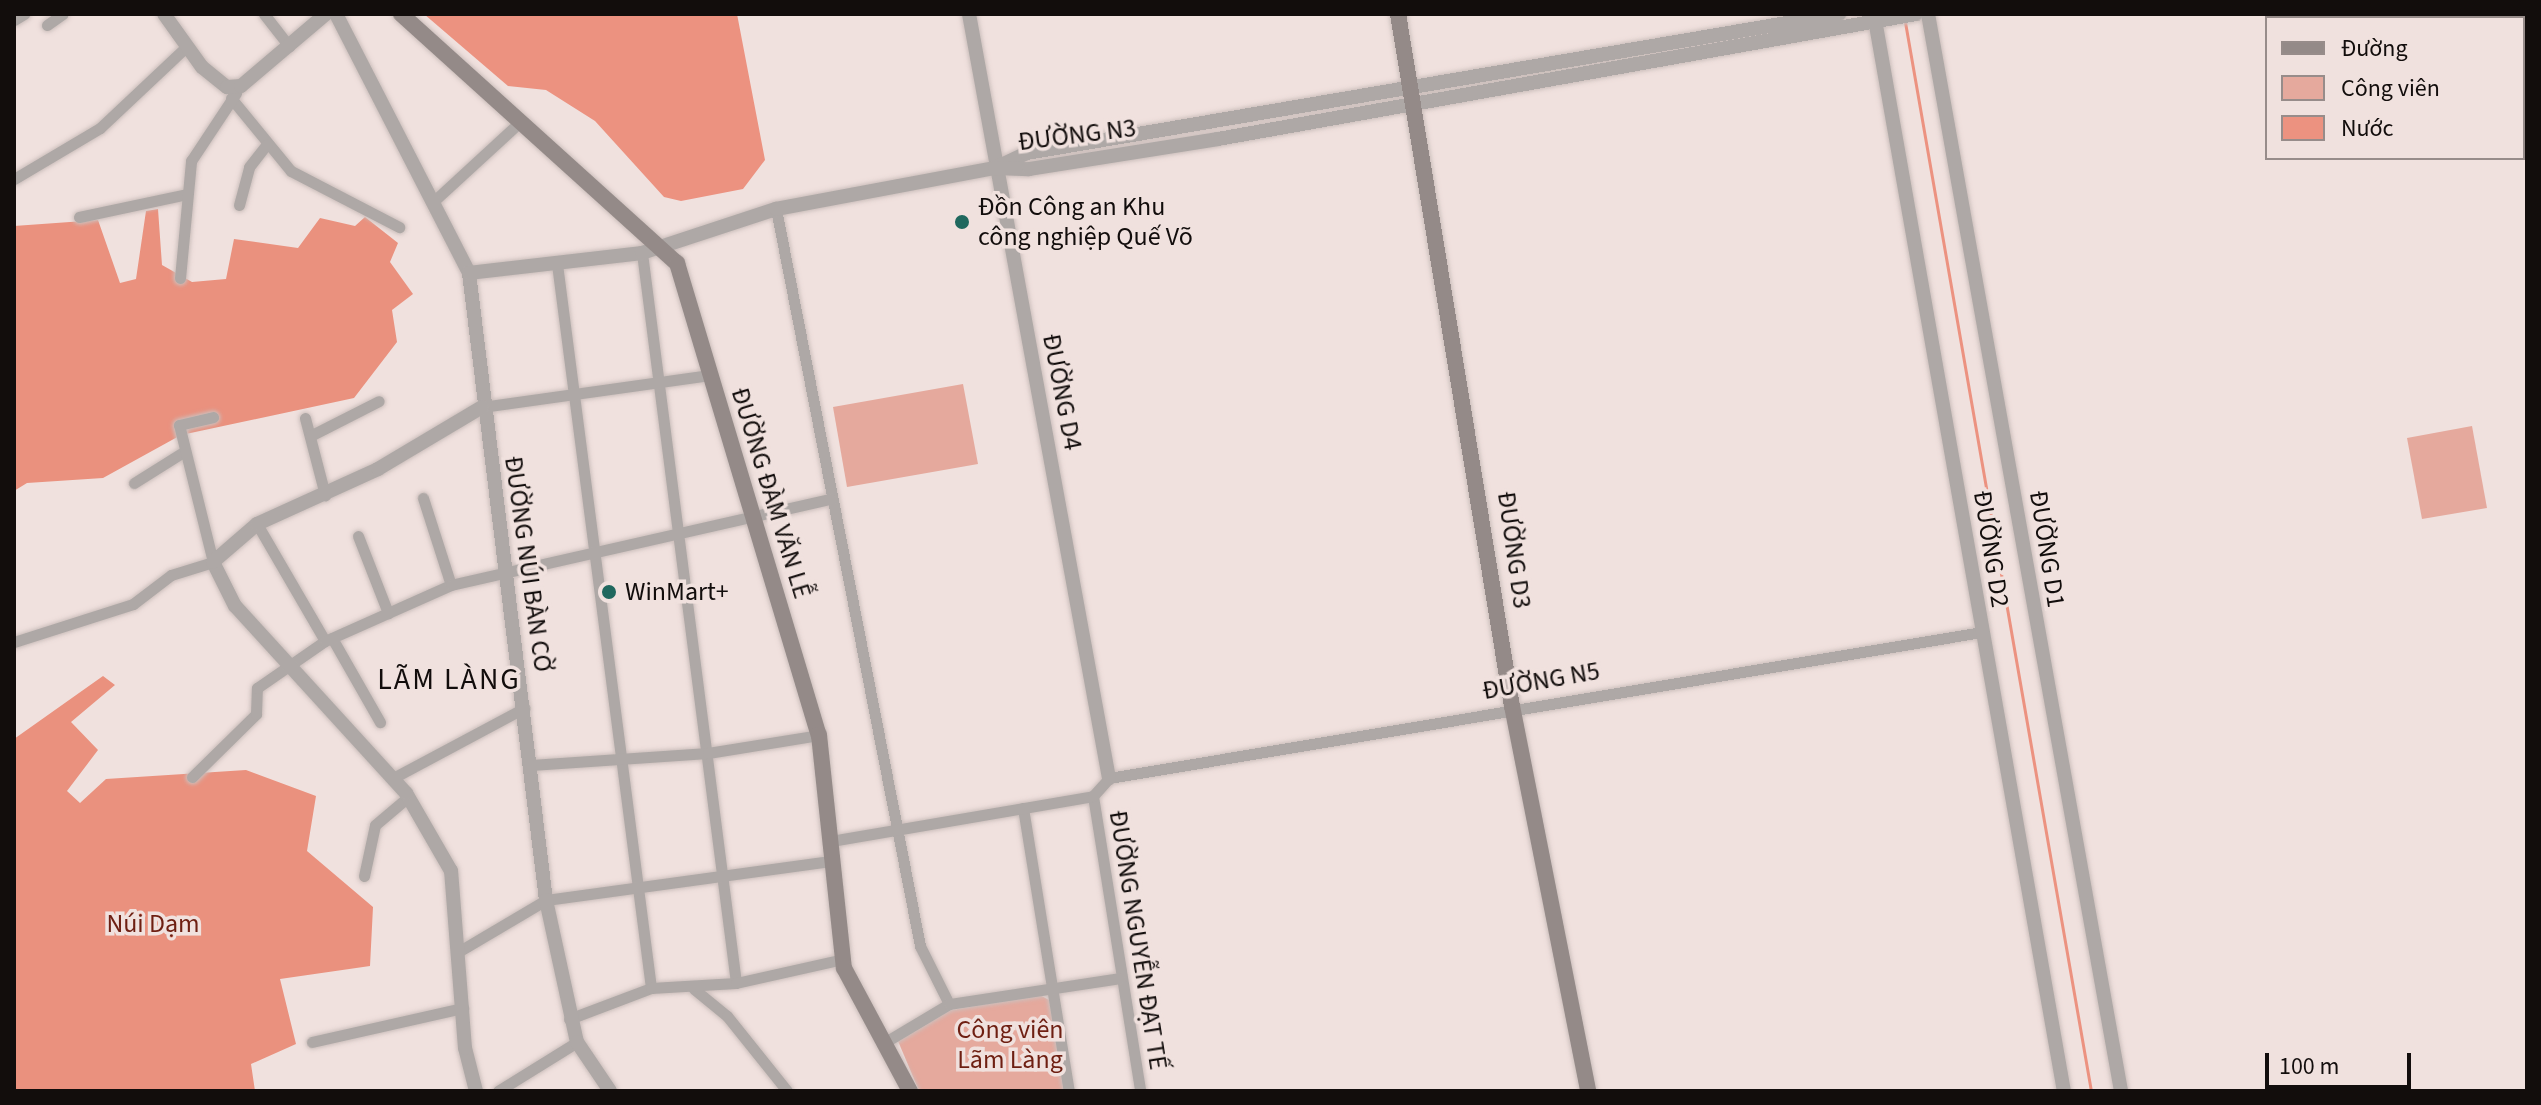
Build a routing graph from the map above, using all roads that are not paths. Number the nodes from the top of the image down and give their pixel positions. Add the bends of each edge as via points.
1 (24, 14) edge
2 (63, 14) edge
3 (164, 14) edge
4 (264, 14) edge
5 (326, 14) edge
6 (336, 14) edge
7 (401, 14) edge
8 (969, 14) edge
9 (1398, 14) edge
10 (1839, 14) edge
11 (1916, 14) edge
12 (1928, 14) edge
13 (1878, 18) edge
14 (14, 20) edge
15 (47, 25) dead end
16 (187, 46) junction
17 (289, 46) junction
18 (1641, 46) junction
19 (1644, 63) junction
20 (241, 86) junction
21 (1412, 97) junction
22 (231, 98) junction
23 (521, 121) junction
24 (267, 144) junction
25 (995, 168) junction
26 (14, 179) edge
27 (187, 194) junction
28 (435, 200) junction
29 (239, 205) dead end
30 (776, 209) junction
31 (79, 217) dead end
32 (399, 227) dead end
33 (663, 247) junction
34 (642, 253) junction
35 (557, 264) junction
36 (469, 273) junction
37 (180, 278) dead end
38 (710, 375) junction
39 (654, 382) junction
40 (570, 394) junction
41 (379, 401) dead end
42 (482, 407) junction
43 (213, 417) dead end
44 (305, 418) dead end
45 (310, 436) junction
46 (185, 451) junction
47 (134, 483) dead end
48 (325, 495) junction
49 (423, 498) dead end
50 (830, 499) junction
51 (754, 518) junction
52 (257, 524) junction
53 (358, 536) dead end
54 (675, 537) junction
55 (589, 554) junction
56 (213, 562) junction
57 (502, 570) junction
58 (451, 585) junction
59 (388, 613) junction
60 (1981, 632) junction
61 (328, 639) junction
62 (14, 642) edge
63 (293, 669) junction
64 (1512, 706) junction
65 (524, 708) junction
66 (380, 722) dead end
67 (819, 735) junction
68 (708, 753) junction
69 (615, 754) junction
70 (531, 765) junction
71 (192, 777) dead end
72 (393, 778) junction
73 (1109, 778) junction
74 (1093, 796) junction
75 (408, 797) junction
76 (1023, 808) junction
77 (897, 830) junction
78 (831, 841) junction
79 (832, 861) junction
80 (364, 876) dead end
81 (723, 880) junction
82 (636, 891) junction
83 (546, 900) junction
84 (458, 952) junction
85 (843, 959) junction
86 (1120, 978) junction
87 (736, 983) junction
88 (651, 988) junction
89 (1054, 988) junction
90 (694, 989) junction
91 (949, 1004) junction
92 (463, 1008) junction
93 (569, 1019) junction
94 (312, 1042) dead end
95 (577, 1042) junction
96 (882, 1044) junction
97 (476, 1091) edge
98 (498, 1091) edge
99 (610, 1091) edge
100 (787, 1091) edge
101 (910, 1091) edge
102 (1069, 1091) edge
103 (1140, 1091) edge
104 (1588, 1091) edge
105 (2064, 1091) edge
106 (2121, 1091) edge

1 - 14 street
2 - 15 street
3 - 16 street
4 - 17 street
5 - 17 street
6 - 28 street, ĐƯỜNG NÚI BÀN CỜ
7 - 23 main road, ĐƯỜNG ĐÀM VĂN LỄ
8 - 25 street, ĐƯỜNG D4
9 - 21 main road, ĐƯỜNG D3
10 - 18 street, ĐƯỜNG N3
11 - 13 street, ĐƯỜNG N3
12 - 106 street, ĐƯỜNG D1
13 - 19 street, ĐƯỜNG N3
13 - 60 street, ĐƯỜNG D2
16 - 20 street via 212,78
16 - 26 street via 100,128
17 - 20 street
18 - 19 street
18 - 21 street, ĐƯỜNG N3
19 - 21 street, ĐƯỜNG N3
20 - 22 street
21 - 25 street, ĐƯỜNG N3 via 1027,153
21 - 64 main road, ĐƯỜNG D3
22 - 24 street
22 - 27 street via 191,161
23 - 28 street
23 - 33 main road, ĐƯỜNG ĐÀM VĂN LỄ
24 - 29 street via 249,167
24 - 32 street via 291,171
25 - 30 street, ĐƯỜNG N3
25 - 73 street, ĐƯỜNG D4
27 - 31 street
27 - 37 street
28 - 36 street, ĐƯỜNG NÚI BÀN CỜ
30 - 33 street, ĐƯỜNG N3
30 - 50 street
33 - 34 street, ĐƯỜNG N3
33 - 38 main road, ĐƯỜNG ĐÀM VĂN LỄ via 677,263
34 - 35 street, ĐƯỜNG N3
34 - 39 street
35 - 36 street, ĐƯỜNG N3
35 - 40 street
36 - 42 street, ĐƯỜNG NÚI BÀN CỜ
38 - 39 street
38 - 51 main road, ĐƯỜNG ĐÀM VĂN LỄ
39 - 40 street
39 - 54 street
40 - 42 street
40 - 55 street
41 - 45 street
42 - 48 street
42 - 57 street, ĐƯỜNG NÚI BÀN CỜ
43 - 46 street via 179,425
44 - 45 street
45 - 48 street
46 - 47 street
46 - 56 street
48 - 52 street
49 - 58 street
50 - 51 street
50 - 77 street
51 - 54 street
51 - 67 main road, ĐƯỜNG ĐÀM VĂN LỄ
52 - 56 street
52 - 61 street
53 - 59 street
54 - 55 street
54 - 68 street
55 - 57 street
55 - 69 street
56 - 62 street via 171,575 133,604
56 - 63 street via 235,606
57 - 58 street
57 - 65 street, ĐƯỜNG NÚI BÀN CỜ
58 - 59 street
59 - 61 street
60 - 64 street, ĐƯỜNG N5
60 - 105 street, ĐƯỜNG D2
61 - 63 street
61 - 66 street
63 - 71 street via 257,688 256,714
63 - 72 street
64 - 73 street, ĐƯỜNG N5
64 - 104 main road, ĐƯỜNG D3
65 - 70 street, ĐƯỜNG NÚI BÀN CỜ
65 - 72 street
67 - 68 street
67 - 78 main road, ĐƯỜNG ĐÀM VĂN LỄ
68 - 69 street
68 - 81 street
69 - 70 street
69 - 82 street
70 - 83 street, ĐƯỜNG NÚI BÀN CỜ
72 - 75 street
73 - 74 street
74 - 76 street
74 - 86 street, ĐƯỜNG NGUYỄN ĐẠT TẾ
75 - 80 street via 375,825
75 - 84 street via 451,871
76 - 77 street
76 - 89 street
77 - 78 street
77 - 91 street via 920,946
78 - 79 main road, ĐƯỜNG ĐÀM VĂN LỄ
79 - 81 street
79 - 85 main road, ĐƯỜNG ĐÀM VĂN LỄ
81 - 82 street
81 - 87 street
82 - 83 street
82 - 88 street
83 - 84 street
83 - 93 street, ĐƯỜNG NÚI BÀN CỜ
84 - 92 street
85 - 87 street
85 - 96 main road, ĐƯỜNG ĐÀM VĂN LỄ
86 - 89 street
86 - 103 street, ĐƯỜNG NGUYỄN ĐẠT TẾ
87 - 90 street
88 - 90 street
88 - 93 street
89 - 91 street
89 - 102 street
90 - 100 street via 727,1016
91 - 96 street
92 - 94 street
92 - 97 street
93 - 95 street, ĐƯỜNG NÚI BÀN CỜ
95 - 98 street
95 - 99 street, ĐƯỜNG NÚI BÀN CỜ
96 - 101 main road, ĐƯỜNG ĐÀM VĂN LỄ

